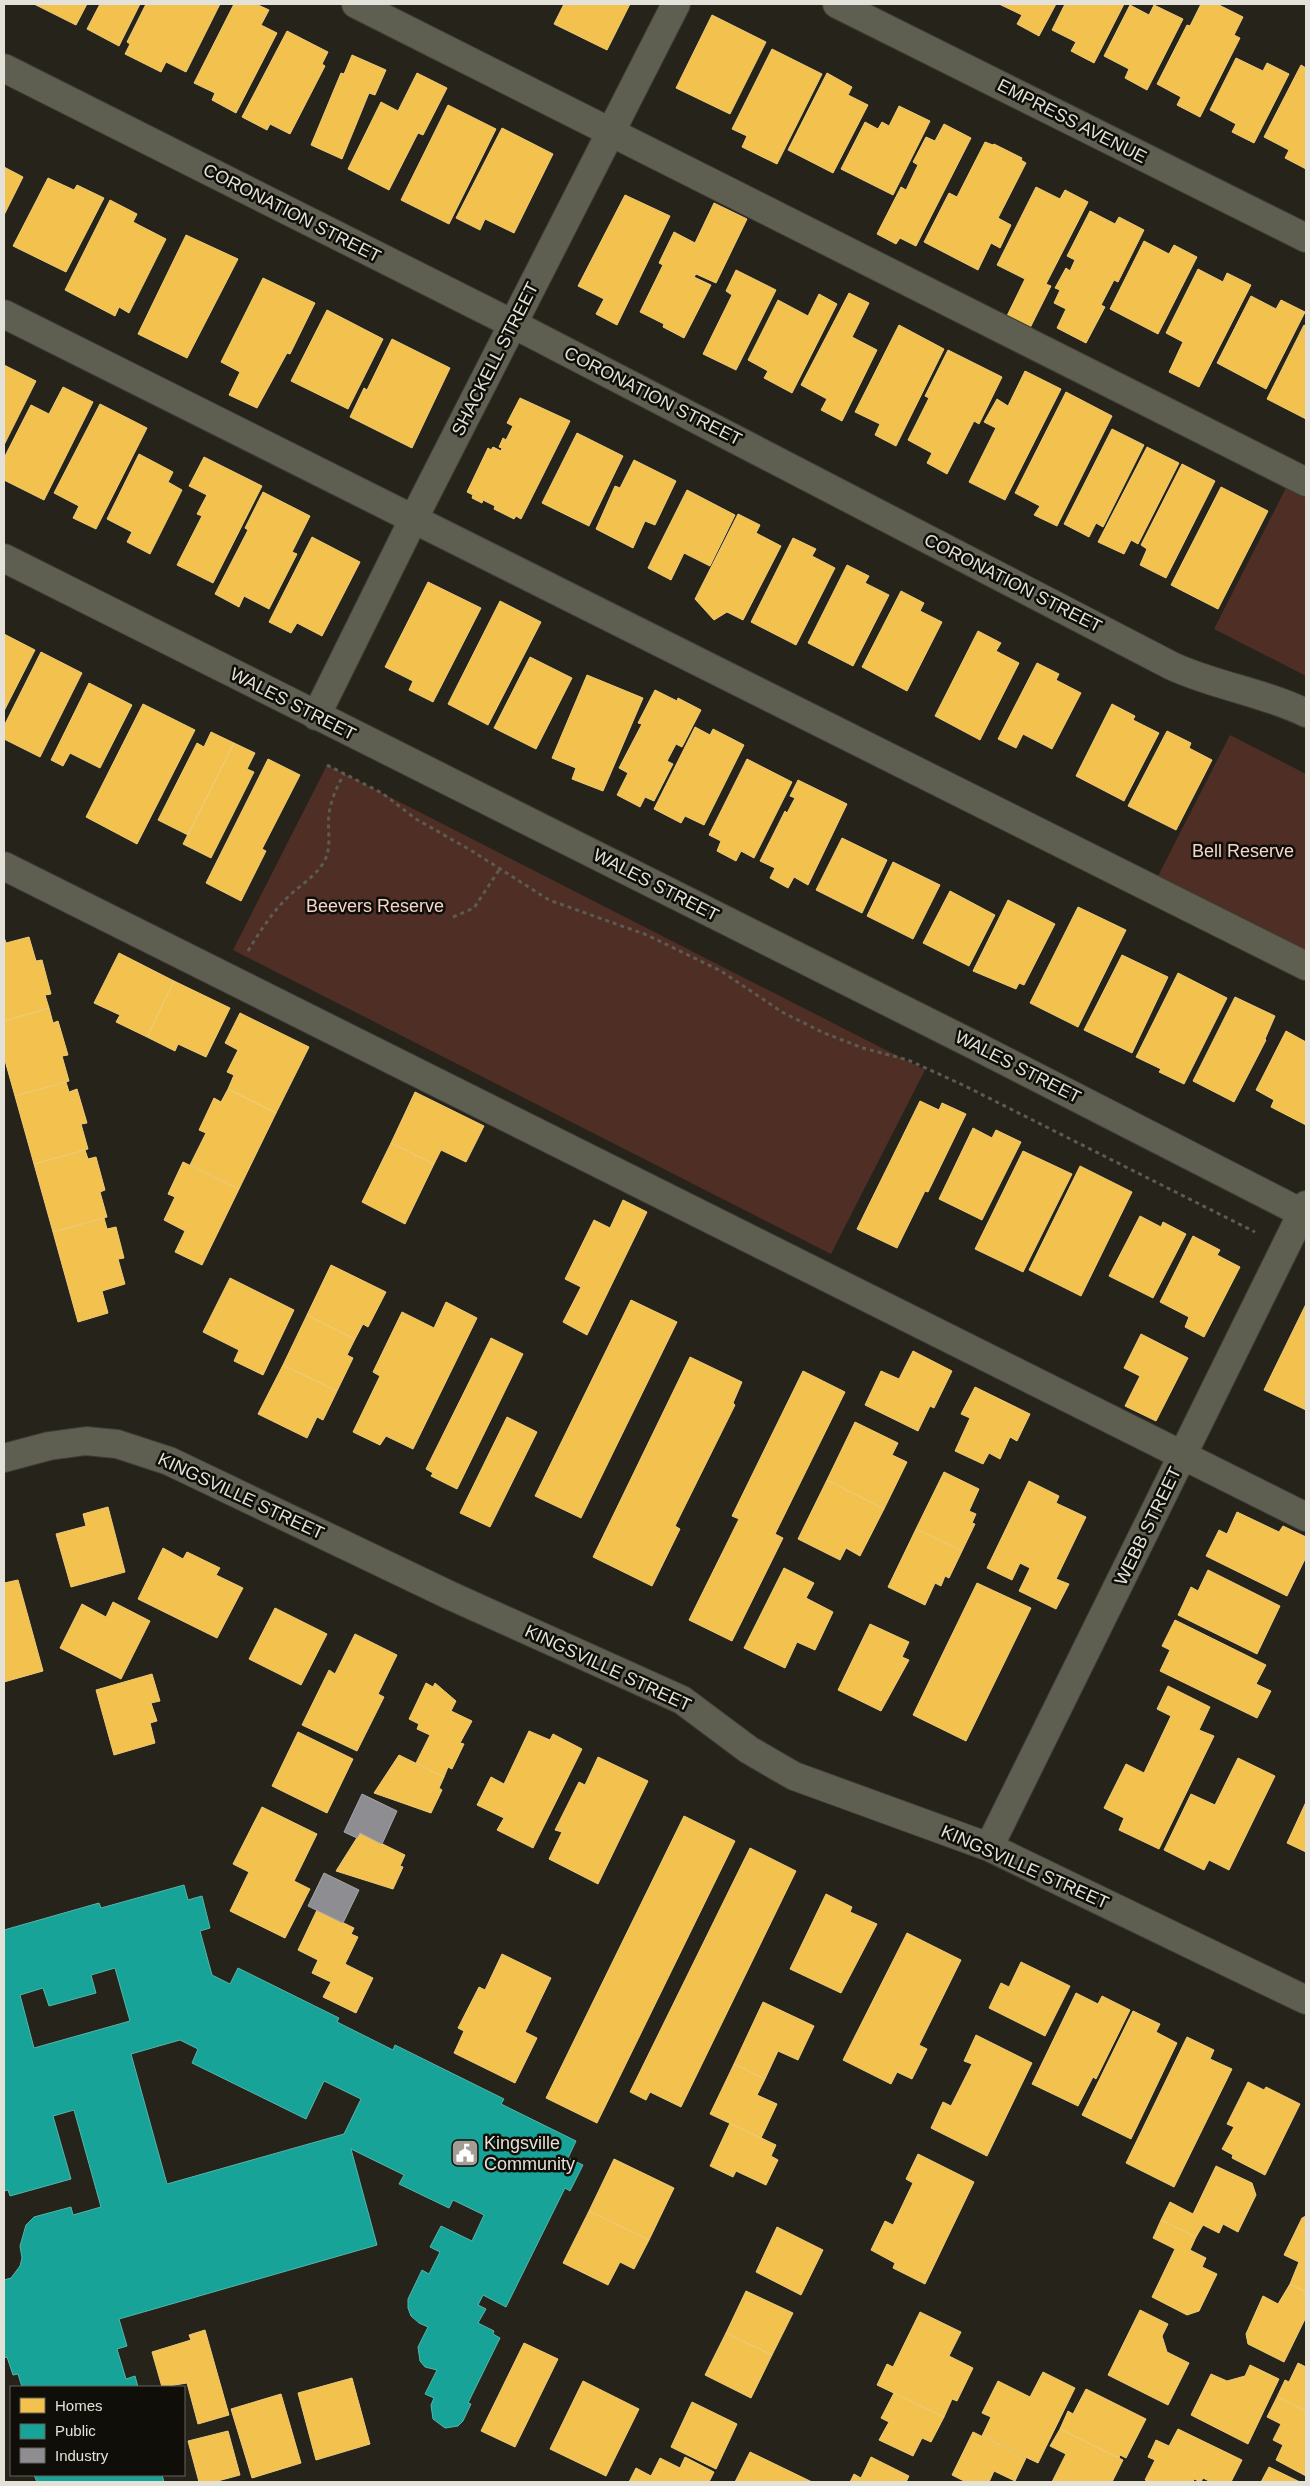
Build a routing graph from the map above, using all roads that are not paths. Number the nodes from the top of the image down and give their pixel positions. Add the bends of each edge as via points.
1 (356, 4) edge
2 (676, 4) edge
3 (838, 4) edge
4 (4, 68) edge
5 (612, 131) junction
6 (1306, 238) edge
7 (4, 314) edge
8 (513, 324) junction
9 (1306, 482) edge
10 (414, 518) junction
11 (4, 558) edge
12 (1306, 713) edge
13 (316, 716) junction
14 (4, 866) edge
15 (1306, 966) edge
16 (1305, 1211) edge
17 (1183, 1454) junction
18 (4, 1458) edge
19 (1306, 1517) edge
20 (990, 1847) junction
21 (1306, 2000) edge

1 - 5 street
2 - 5 street, SHACKELL STREET
3 - 6 street, EMPRESS AVENUE
4 - 8 street, CORONATION STREET
5 - 8 street, SHACKELL STREET
5 - 9 street
7 - 10 street
8 - 10 street, SHACKELL STREET
8 - 12 street, CORONATION STREET via 1172,666 1269,697
10 - 13 street, SHACKELL STREET
10 - 15 street
11 - 13 street, WALES STREET
13 - 16 street, WALES STREET
14 - 17 street
16 - 17 street, WEBB STREET
17 - 19 street
17 - 20 street, WEBB STREET
18 - 20 street, KINGSVILLE STREET via 49,1446 86,1441 117,1444 157,1456 449,1595 682,1700 749,1750 794,1776
20 - 21 street, KINGSVILLE STREET

